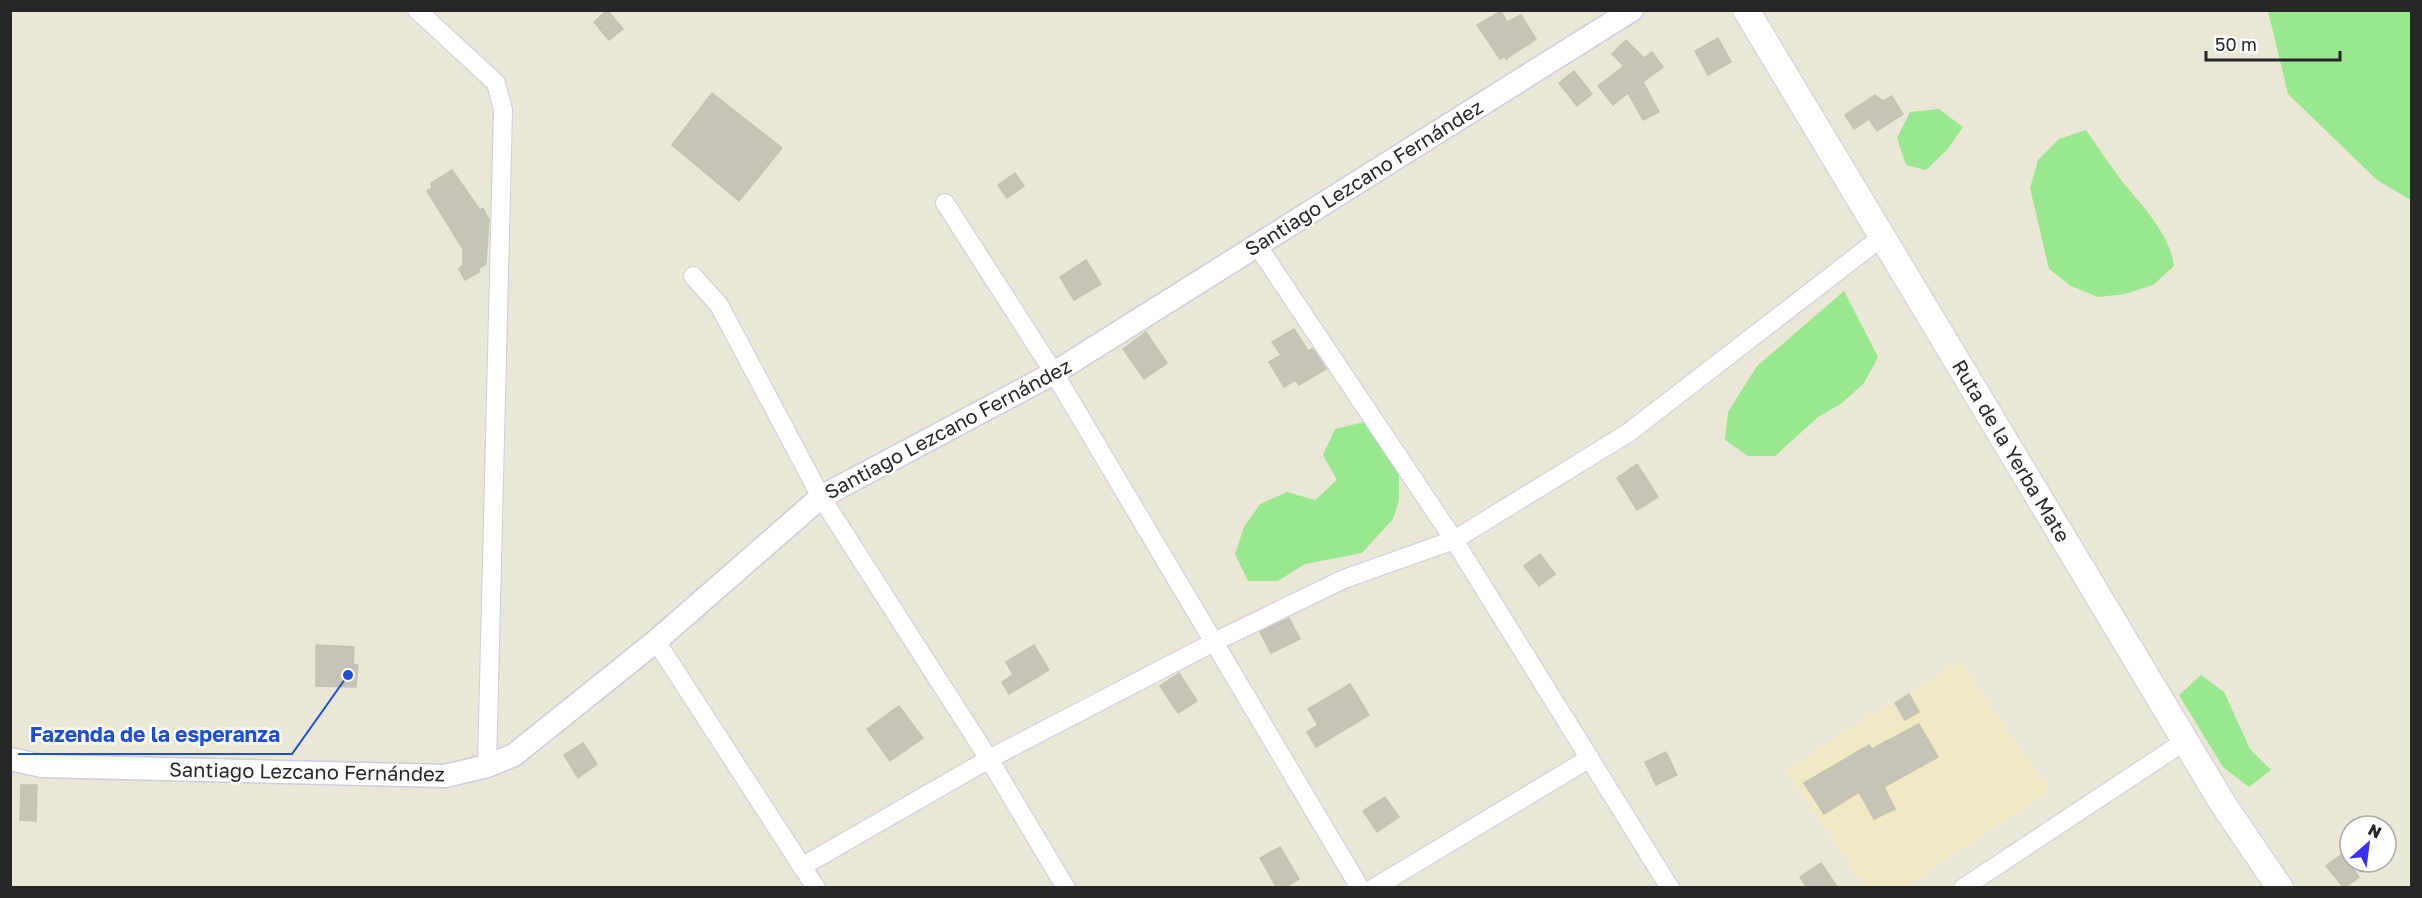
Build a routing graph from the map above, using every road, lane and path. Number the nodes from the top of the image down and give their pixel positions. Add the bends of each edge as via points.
1 (417, 10) edge
2 (1632, 10) edge
3 (1746, 10) edge
4 (945, 203) dead end
5 (1882, 237) junction
6 (1257, 245) junction
7 (693, 276) dead end
8 (1054, 374) junction
9 (821, 497) junction
10 (1454, 540) junction
11 (657, 641) junction
12 (1214, 642) junction
13 (2185, 741) junction
14 (1590, 758) junction
15 (10, 759) edge
16 (989, 759) junction
17 (487, 766) junction
18 (802, 866) junction
19 (816, 888) edge
20 (1066, 888) edge
21 (1360, 888) edge
22 (1374, 888) edge
23 (1671, 888) edge
24 (1963, 888) edge
25 (2280, 888) edge

1 - 17 street via 496,83 502,110
2 - 6 street, Santiago Lezcano Fernández
3 - 5 main road, Ruta de la Yerba Mate
4 - 8 street
5 - 10 street via 1628,433
5 - 13 main road, Ruta de la Yerba Mate
6 - 8 street, Santiago Lezcano Fernández
6 - 10 street
7 - 9 street via 719,305
8 - 9 street, Santiago Lezcano Fernández
8 - 12 street
9 - 11 street, Santiago Lezcano Fernández
9 - 16 street
10 - 12 street via 1344,579
10 - 14 street
11 - 17 street, Santiago Lezcano Fernández via 514,755
11 - 18 street
12 - 16 street
12 - 21 street
13 - 24 street
13 - 25 main road, Ruta de la Yerba Mate
14 - 22 street
14 - 23 street
15 - 17 street, Santiago Lezcano Fernández via 42,766 445,776
16 - 18 street
16 - 20 street
18 - 19 street

